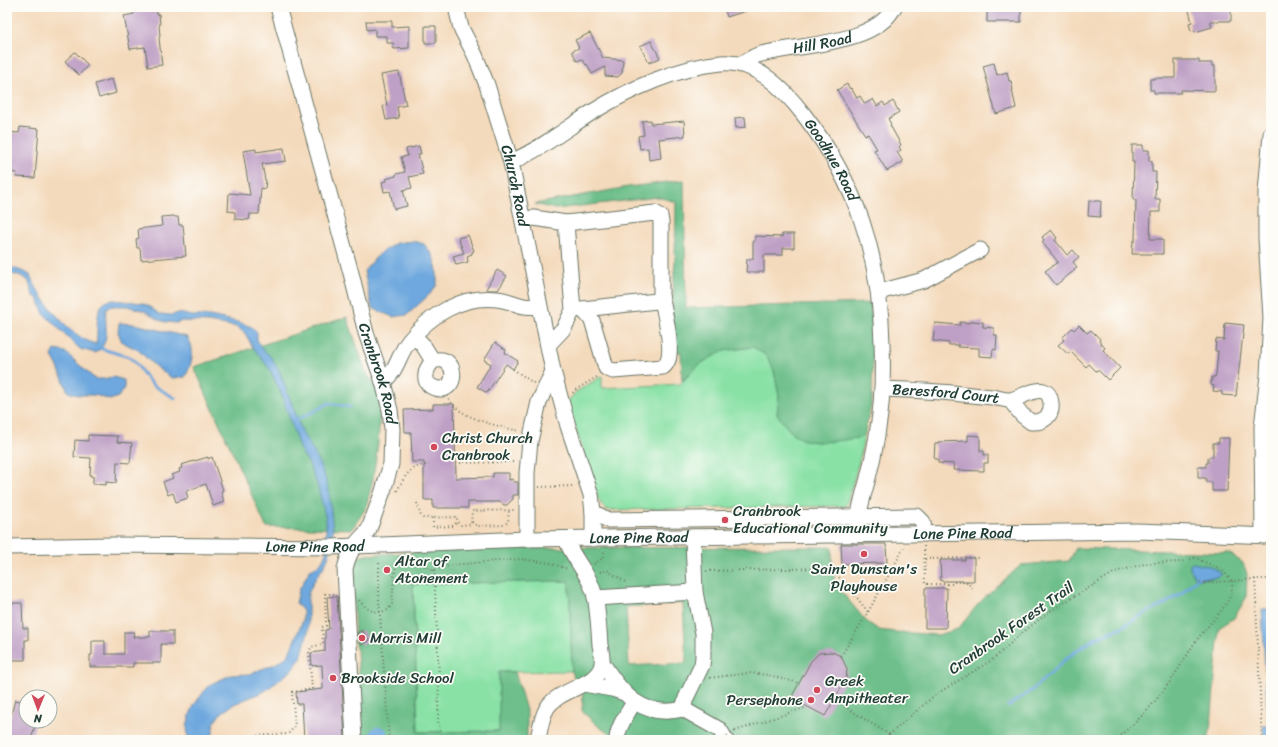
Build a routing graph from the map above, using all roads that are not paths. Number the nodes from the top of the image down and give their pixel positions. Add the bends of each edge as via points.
1 (278, 7) edge
2 (456, 7) edge
3 (894, 7) edge
4 (742, 64) junction
5 (1271, 134) edge
6 (511, 162) junction
7 (522, 218) junction
8 (566, 223) junction
9 (980, 250) dead end
10 (879, 292) junction
11 (660, 296) junction
12 (540, 306) junction
13 (577, 309) junction
14 (414, 336) junction
15 (548, 345) junction
16 (433, 361) junction
17 (553, 371) junction
18 (383, 382) junction
19 (882, 389) junction
20 (1010, 400) dead end
21 (593, 512) junction
22 (858, 517) junction
23 (608, 520) junction
24 (856, 535) junction
25 (1267, 536) edge
26 (693, 538) junction
27 (527, 539) junction
28 (566, 539) junction
29 (924, 539) junction
30 (601, 541) junction
31 (354, 546) junction
32 (7, 547) edge
33 (695, 592) junction
34 (595, 598) junction
35 (602, 664) junction
36 (584, 684) junction
37 (629, 698) junction
38 (683, 709) junction
39 (730, 736) edge
40 (539, 738) edge
41 (354, 740) edge
42 (617, 740) edge

1 - 18 street, Cranbrook Road via 366,333
2 - 6 street, Church Road via 462,28 487,85
3 - 4 street, Hill Road via 888,18 861,33 812,46 758,55
4 - 6 street, Goodhue Road via 721,63 706,66 643,86 610,102
4 - 10 street, Goodhue Road via 763,75 788,96 837,163 868,239
5 - 25 street via 1266,192 1271,318 1262,428
6 - 7 street, Church Road
7 - 8 street
7 - 12 street, Church Road
8 - 11 street via 655,213 660,216
8 - 13 street
9 - 10 street via 924,280
10 - 19 street, Goodhue Road
11 - 13 street via 657,301
11 - 13 street via 666,315 669,348 668,361 663,367 613,371 606,368 592,320
12 - 14 street via 525,306 496,299 473,300 442,311 424,324
12 - 15 street, Church Road
13 - 15 street
14 - 16 street
14 - 18 street via 390,376
15 - 17 street, Church Road
16 - 16 street via 428,366 426,378 432,387 444,389 452,381 453,370 446,361
17 - 21 street, Church Road via 591,495
17 - 27 street via 539,402 530,441 527,473
18 - 31 street, Cranbrook Road via 390,410 390,464 369,528
19 - 20 street, Beresford Court
19 - 22 street, Goodhue Road via 875,447
21 - 23 street
21 - 30 street, Church Road
22 - 23 street
22 - 24 street, Goodhue Road
22 - 29 street via 918,516 923,522
23 - 30 street
24 - 26 street, Lone Pine Road
24 - 29 street, Lone Pine Road
25 - 29 street, Lone Pine Road via 1162,532
26 - 30 street, Lone Pine Road
26 - 33 street
27 - 28 street, Lone Pine Road
27 - 31 street, Lone Pine Road
28 - 30 street, Lone Pine Road
28 - 34 street via 569,548 589,574
31 - 32 street, Lone Pine Road
31 - 41 street, Cranbrook Road via 345,568
33 - 34 street
33 - 38 street via 704,645 702,665
34 - 35 street
35 - 36 street via 598,674
35 - 37 street
36 - 37 street via 612,689
36 - 40 street via 559,695 547,707 541,720
37 - 38 street via 654,710 669,713
37 - 42 street
38 - 39 street

